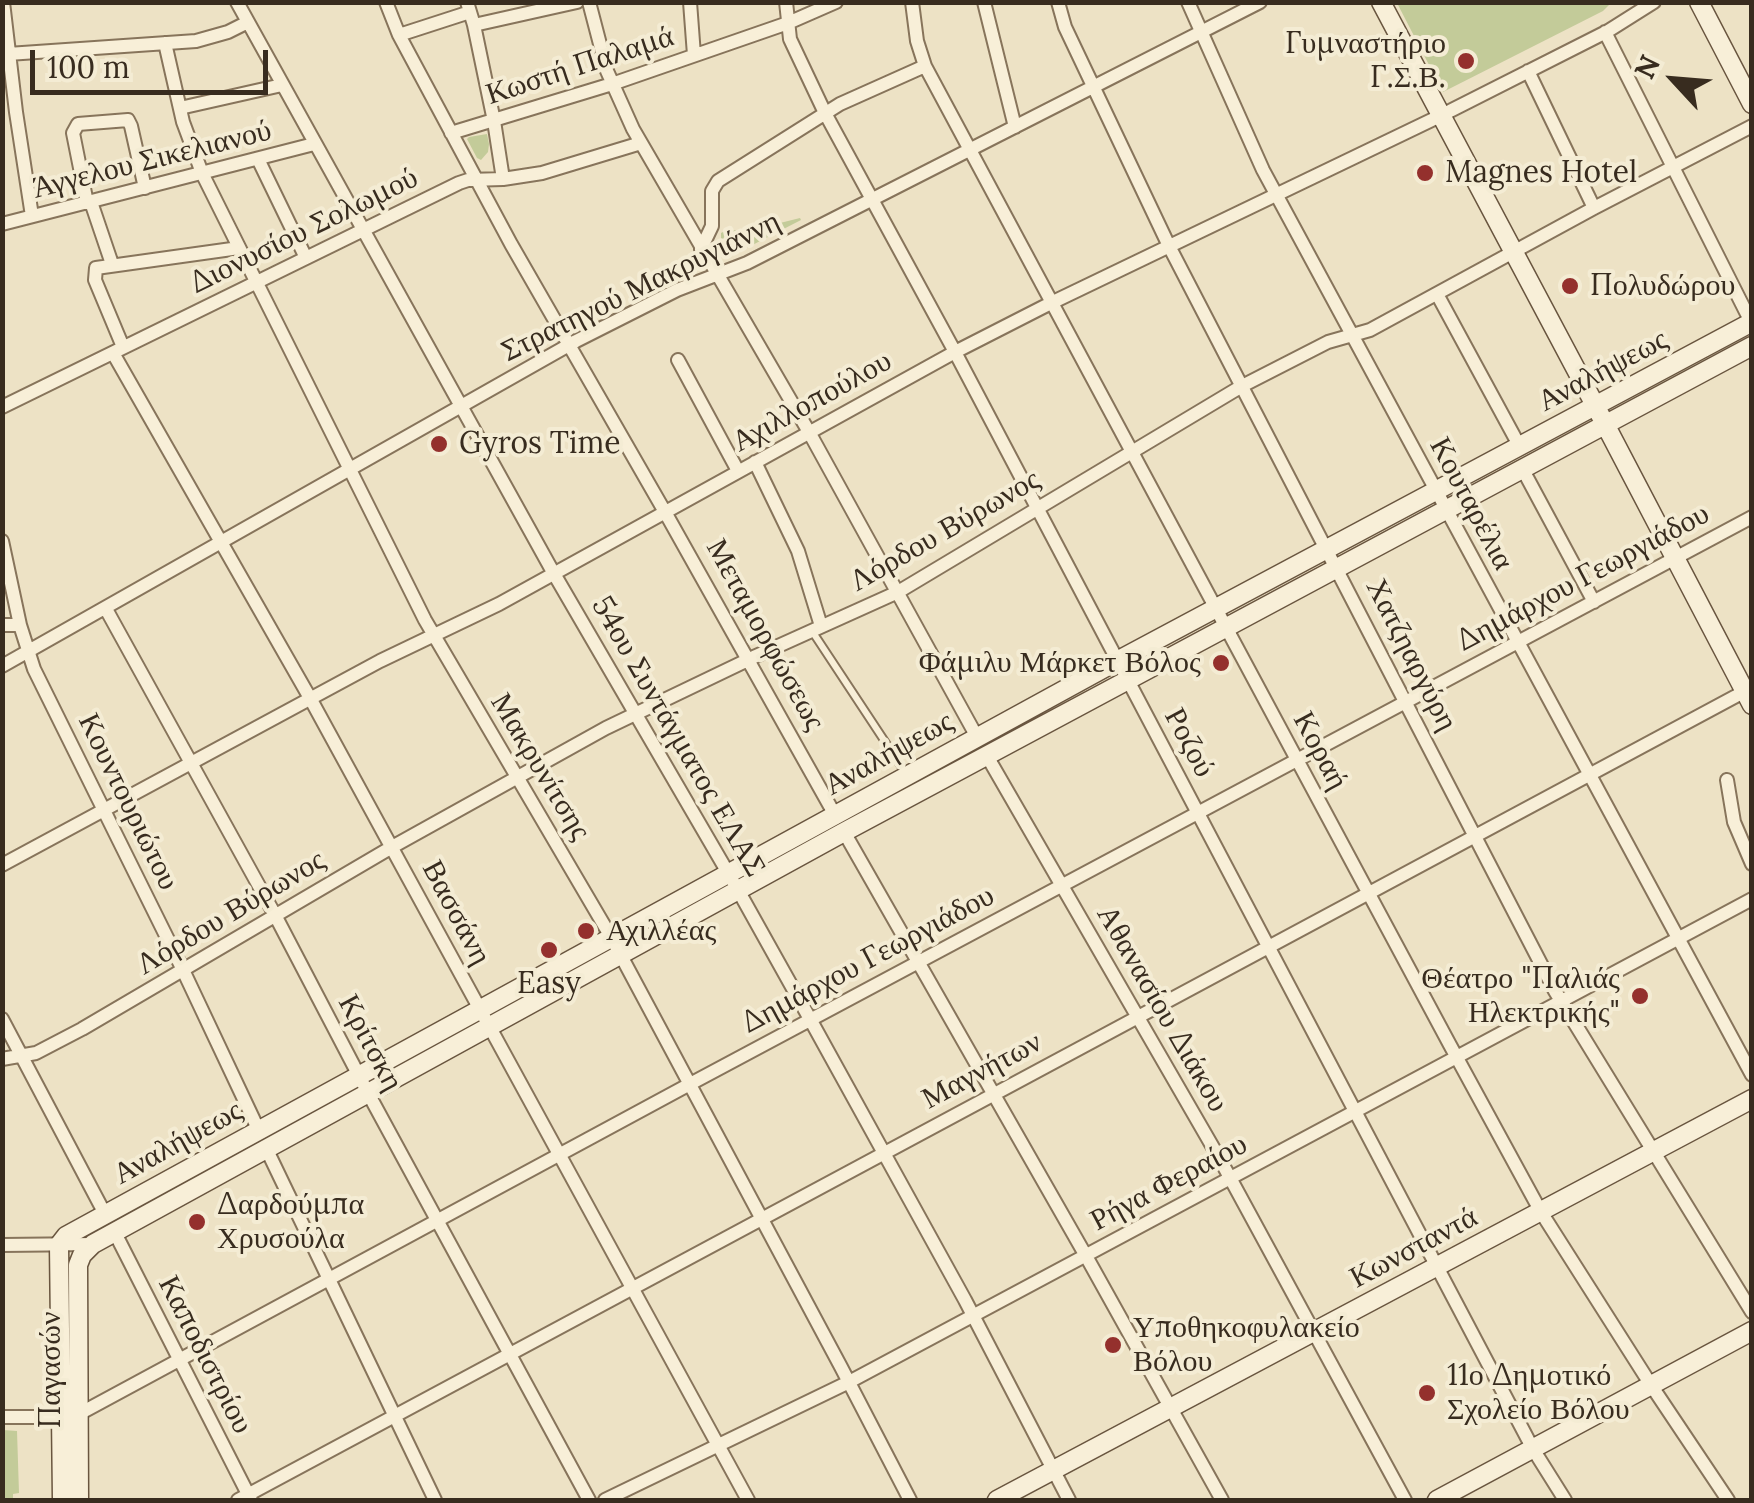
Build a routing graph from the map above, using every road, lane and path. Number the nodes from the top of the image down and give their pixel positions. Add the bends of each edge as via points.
1 (2, 2) edge
2 (237, 2) edge
3 (386, 2) edge
4 (577, 2) edge
5 (588, 2) edge
6 (690, 2) edge
7 (786, 2) edge
8 (836, 2) edge
9 (912, 2) edge
10 (984, 2) edge
11 (1058, 2) edge
12 (1188, 2) edge
13 (1260, 2) edge
14 (1381, 2) edge
15 (1654, 2) edge
16 (1698, 2) edge
17 (470, 13) edge
18 (248, 22) junction
19 (788, 23) junction
20 (1203, 32) junction
21 (1605, 32) junction
22 (399, 34) junction
23 (165, 43) junction
24 (8, 54) junction
25 (694, 54) junction
26 (925, 66) junction
27 (1528, 71) junction
28 (612, 84) junction
29 (282, 85) junction
30 (1094, 88) junction
31 (1752, 104) edge
32 (180, 108) junction
33 (9, 113) edge
34 (825, 113) junction
35 (1440, 116) junction
36 (494, 121) junction
37 (1752, 126) edge
38 (1015, 127) junction
39 (452, 132) junction
40 (641, 143) junction
41 (314, 144) junction
42 (970, 150) junction
43 (258, 159) junction
44 (1672, 166) junction
45 (202, 173) junction
46 (476, 180) junction
47 (503, 180) junction
48 (144, 188) junction
49 (1276, 195) junction
50 (871, 198) junction
51 (89, 202) junction
52 (1594, 208) junction
53 (32, 216) junction
54 (2, 224) edge
55 (363, 230) junction
56 (1169, 246) junction
57 (239, 248) junction
58 (701, 249) junction
59 (1514, 253) junction
60 (306, 258) junction
61 (112, 264) junction
62 (716, 275) junction
63 (256, 282) junction
64 (1437, 294) junction
65 (1051, 303) junction
66 (1751, 322) edge
67 (1353, 336) junction
68 (568, 345) junction
69 (1752, 346) edge
70 (118, 350) junction
71 (955, 352) junction
72 (678, 360) dead end
73 (1242, 386) junction
74 (461, 406) junction
75 (1596, 406) junction
76 (2, 407) edge
77 (1606, 424) junction
78 (808, 432) junction
79 (1520, 447) junction
80 (1131, 452) junction
81 (754, 462) junction
82 (349, 470) junction
83 (1522, 470) junction
84 (738, 472) junction
85 (1435, 491) junction
86 (1036, 508) junction
87 (665, 512) junction
88 (1446, 512) junction
89 (1752, 518) edge
90 (2, 541) edge
91 (221, 543) junction
92 (1328, 548) junction
93 (1675, 558) junction
94 (1338, 568) junction
95 (553, 572) junction
96 (898, 592) junction
97 (1594, 602) junction
98 (106, 609) junction
99 (1215, 609) junction
100 (20, 624) junction
101 (2, 625) edge
102 (816, 628) junction
103 (1226, 628) junction
104 (433, 635) junction
105 (1517, 642) junction
106 (28, 653) junction
107 (748, 660) junction
108 (1116, 661) junction
109 (2, 666) edge
110 (1127, 681) junction
111 (1749, 694) edge
112 (310, 698) junction
113 (1406, 700) junction
114 (634, 712) junction
115 (977, 737) junction
116 (988, 756) junction
117 (1296, 761) junction
118 (191, 763) junction
119 (1589, 774) junction
120 (907, 776) junction
121 (517, 777) junction
122 (1726, 780) dead end
123 (103, 811) junction
124 (1198, 813) junction
125 (840, 824) junction
126 (1475, 835) junction
127 (392, 847) junction
128 (1752, 864) edge
129 (2, 865) edge
130 (728, 873) junction
131 (1061, 885) junction
132 (738, 890) junction
133 (1369, 892) junction
134 (1752, 899) edge
135 (275, 914) junction
136 (612, 937) junction
137 (1678, 938) junction
138 (1268, 946) junction
139 (621, 954) junction
140 (917, 962) junction
141 (183, 970) junction
142 (1561, 1001) junction
143 (1138, 1015) junction
144 (484, 1018) junction
145 (2, 1019) edge
146 (810, 1020) junction
147 (22, 1056) junction
148 (1456, 1056) junction
149 (2, 1059) edge
150 (1752, 1076) edge
151 (363, 1084) junction
152 (690, 1084) junction
153 (994, 1093) junction
154 (1752, 1100) edge
155 (1355, 1112) junction
156 (262, 1140) junction
157 (1652, 1152) junction
158 (884, 1153) junction
159 (558, 1155) junction
160 (1230, 1178) junction
161 (1541, 1212) junction
162 (762, 1218) junction
163 (438, 1220) junction
164 (110, 1223) junction
165 (93, 1244) junction
166 (2, 1245) edge
167 (59, 1245) junction
168 (1086, 1256) junction
169 (1437, 1267) junction
170 (327, 1280) junction
171 (631, 1289) junction
172 (1752, 1312) edge
173 (973, 1316) junction
174 (1752, 1331) edge
175 (1313, 1333) junction
176 (509, 1354) junction
177 (180, 1360) junction
178 (849, 1382) junction
179 (1651, 1385) junction
180 (1170, 1409) junction
181 (70, 1416) junction
182 (395, 1416) junction
183 (2, 1417) edge
184 (718, 1444) junction
185 (1533, 1449) junction
186 (1053, 1471) junction
187 (82, 1496) edge
188 (246, 1499) edge
189 (62, 1500) edge
190 (436, 1500) edge
191 (589, 1500) edge
192 (605, 1500) edge
193 (748, 1500) edge
194 (910, 1500) edge
195 (996, 1500) edge
196 (1069, 1500) edge
197 (1222, 1500) edge
198 (1405, 1500) edge
199 (1436, 1500) edge
200 (1565, 1500) edge
201 (1728, 1500) edge

1 - 24 street
2 - 18 street, 54ου Συντάγματος ΕΛΑΣ
3 - 22 street, Μεταμορφώσεως
4 - 17 street
5 - 28 street
6 - 25 street
7 - 19 street, Ροζού
8 - 19 street, Κωστή Παλαμά
9 - 26 street, Κοραή
10 - 38 street
11 - 30 street, Χατζηαργύρη
12 - 20 street, Κουταρέλια
13 - 20 street, Στρατηγού Μακρυγιάννη
14 - 35 main road
15 - 21 street, Αχιλλοπούλου
16 - 31 main road
17 - 22 street
17 - 36 street
18 - 23 street
18 - 29 street, 54ου Συντάγματος ΕΛΑΣ
19 - 25 street, Κωστή Παλαμά
19 - 34 street, Ροζού
20 - 30 street, Στρατηγού Μακρυγιάννη
20 - 49 street, Κουταρέλια
21 - 27 street, Αχιλλοπούλου
21 - 44 street
22 - 39 street, Μεταμορφώσεως
23 - 24 street
23 - 32 street, Μακρυνίτσης
24 - 33 street
25 - 28 street, Κωστή Παλαμά
26 - 34 street
26 - 42 street, Κοραή
27 - 35 street, Αχιλλοπούλου
27 - 52 street
28 - 36 street, Κωστή Παλαμά
28 - 40 street
29 - 32 street
29 - 41 street, 54ου Συντάγματος ΕΛΑΣ
30 - 38 street, Στρατηγού Μακρυγιάννη
30 - 56 street, Χατζηαργύρη
32 - 45 street, Μακρυνίτσης
33 - 53 street
34 - 50 street, Ροζού
34 - 58 street via 715,184 712,226
35 - 49 street, Αχιλλοπούλου
35 - 59 main road
36 - 39 street, Κωστή Παλαμά
36 - 47 street
37 - 44 street, Λόρδου Βύρωνος
38 - 42 street, Στρατηγού Μακρυγιάννη
39 - 46 street, Μεταμορφώσεως
40 - 47 street, Διονυσίου Σολωμού
40 - 58 street
41 - 43 street, Άγγελου Σικελιανού
41 - 55 street, 54ου Συντάγματος ΕΛΑΣ
42 - 50 street, Στρατηγού Μακρυγιάννη
42 - 65 street, Κοραή
43 - 45 street, Άγγελου Σικελιανού
43 - 60 street
44 - 52 street, Λόρδου Βύρωνος
44 - 66 street
45 - 48 street, Άγγελου Σικελιανού
45 - 57 street, Μακρυνίτσης
46 - 47 street, Διονυσίου Σολωμού
46 - 55 street, Διονυσίου Σολωμού via 459,182
46 - 68 street, Μεταμορφώσεως
48 - 51 street, Άγγελου Σικελιανού
48 - 51 street via 128,120 78,124
49 - 56 street, Αχιλλοπούλου
49 - 67 street, Κουταρέλια
50 - 62 street, Στρατηγού Μακρυγιάννη
50 - 71 street, Ροζού
51 - 53 street, Άγγελου Σικελιανού
51 - 61 street
52 - 59 street, Λόρδου Βύρωνος
53 - 54 street, Άγγελου Σικελιανού
55 - 60 street, Διονυσίου Σολωμού
55 - 74 street, 54ου Συντάγματος ΕΛΑΣ
56 - 65 street, Αχιλλοπούλου
56 - 73 street, Χατζηαργύρη
57 - 61 street
57 - 63 street, Μακρυνίτσης
58 - 62 street
59 - 64 street, Λόρδου Βύρωνος
59 - 75 main road
60 - 63 street, Διονυσίου Σολωμού
61 - 70 street, Βασσάνη via 96,268 94,280
62 - 68 street, Στρατηγού Μακρυγιάννη
62 - 78 street
63 - 70 street, Διονυσίου Σολωμού
63 - 82 street, Μακρυνίτσης
64 - 67 street, Λόρδου Βύρωνος
64 - 79 street
65 - 71 street, Αχιλλοπούλου
65 - 80 street, Κοραή
66 - 75 main road, Αναλήψεως
67 - 73 street, Λόρδου Βύρωνος
67 - 85 street, Κουταρέλια
68 - 74 street, Στρατηγού Μακρυγιάννη
68 - 87 street, Μεταμορφώσεως
69 - 77 main road, Αναλήψεως
70 - 76 street, Διονυσίου Σολωμού
70 - 91 street, Βασσάνη
71 - 78 street, Αχιλλοπούλου
71 - 86 street, Ροζού
72 - 84 street
73 - 80 street, Λόρδου Βύρωνος
73 - 92 street, Χατζηαργύρη
74 - 82 street, Στρατηγού Μακρυγιάννη
74 - 95 street, 54ου Συντάγματος ΕΛΑΣ
75 - 77 main road
75 - 79 main road, Αναλήψεως
77 - 83 main road, Αναλήψεως
77 - 93 main road
78 - 81 street, Αχιλλοπούλου
78 - 96 street
79 - 85 main road, Αναλήψεως
80 - 86 street, Λόρδου Βύρωνος
80 - 99 street, Κοραή
81 - 84 street, Αχιλλοπούλου
81 - 102 street via 798,551
82 - 91 street, Στρατηγού Μακρυγιάννη
82 - 104 street, Μακρυνίτσης
83 - 88 main road, Αναλήψεως
83 - 97 street
84 - 87 street, Αχιλλοπούλου
85 - 88 street, Κουταρέλια
85 - 92 main road, Αναλήψεως
86 - 96 street, Λόρδου Βύρωνος
86 - 108 street, Ροζού
87 - 95 street, Αχιλλοπούλου
87 - 107 street, Μεταμορφώσεως
88 - 94 main road, Αναλήψεως
88 - 105 street, Κουταρέλια
89 - 93 street, Δημάρχου Γεωργιάδου
90 - 100 street, Κουντουριώτου
91 - 98 street, Στρατηγού Μακρυγιάννη
91 - 112 street, Βασσάνη
92 - 94 street, Χατζηαργύρη
92 - 99 main road, Αναλήψεως
93 - 97 street, Δημάρχου Γεωργιάδου
93 - 111 main road
94 - 103 main road, Αναλήψεως
94 - 113 street, Χατζηαργύρη
95 - 104 street, Αχιλλοπούλου
95 - 114 street, 54ου Συντάγματος ΕΛΑΣ
96 - 102 street, Λόρδου Βύρωνος
96 - 115 street
97 - 105 street, Δημάρχου Γεωργιάδου
98 - 106 street, Στρατηγού Μακρυγιάννη
98 - 118 street, Κρίτσκη
99 - 103 street, Κοραή
99 - 108 main road, Αναλήψεως
100 - 101 street
100 - 106 street, Κουντουριώτου
102 - 107 street, Λόρδου Βύρωνος
102 - 120 lane
103 - 110 main road, Αναλήψεως
103 - 117 street, Κοραή
104 - 112 street, Αχιλλοπούλου
104 - 121 street, Μακρυνίτσης
105 - 113 street, Δημάρχου Γεωργιάδου
105 - 119 street, Κουταρέλια
106 - 109 street, Στρατηγού Μακρυγιάννη
106 - 123 street, Κουντουριώτου
107 - 114 street, Λόρδου Βύρωνος
107 - 125 street, Μεταμορφώσεως
108 - 110 street, Ροζού
108 - 115 main road, Αναλήψεως
110 - 116 main road, Αναλήψεως
110 - 124 street, Ροζού
111 - 119 street, Μαγνήτων
112 - 118 street, Αχιλλοπούλου
112 - 127 street, Βασσάνη
113 - 117 street, Δημάρχου Γεωργιάδου
113 - 126 street, Χατζηαργύρη
114 - 121 street, Λόρδου Βύρωνος
114 - 130 street, 54ου Συντάγματος ΕΛΑΣ
115 - 120 main road, Αναλήψεως
116 - 125 main road, Αναλήψεως
116 - 131 street, Αθανασίου Διάκου
117 - 124 street, Δημάρχου Γεωργιάδου
117 - 133 street, Κοραή
118 - 123 street, Αχιλλοπούλου
118 - 135 street, Κρίτσκη
119 - 126 street, Μαγνήτων
119 - 137 street, Κουταρέλια
120 - 125 main road, Αναλήψεως
121 - 127 street, Λόρδου Βύρωνος
121 - 136 street, Μακρυνίτσης
122 - 128 street
123 - 129 street, Αχιλλοπούλου
123 - 141 street, Κουντουριώτου
124 - 131 street, Δημάρχου Γεωργιάδου
124 - 138 street, Ροζού
125 - 130 main road, Αναλήψεως
125 - 132 main road, Αναλήψεως
125 - 140 street, Μεταμορφώσεως
126 - 133 street, Μαγνήτων
126 - 142 street, Χατζηαργύρη
127 - 135 street, Λόρδου Βύρωνος
127 - 144 street, Βασσάνη
130 - 132 street, 54ου Συντάγματος ΕΛΑΣ
130 - 136 main road, Αναλήψεως
131 - 140 street, Δημάρχου Γεωργιάδου
131 - 143 street, Αθανασίου Διάκου
132 - 139 main road, Αναλήψεως
132 - 146 street, 54ου Συντάγματος ΕΛΑΣ
133 - 138 street, Μαγνήτων
133 - 148 street, Κοραή
134 - 137 street, Ρήγα Φεραίου
135 - 141 street, Λόρδου Βύρωνος
135 - 151 street, Κρίτσκη
136 - 139 street, Μακρυνίτσης
136 - 144 main road, Αναλήψεως
137 - 142 street, Ρήγα Φεραίου
137 - 150 street, Κουταρέλια
138 - 143 street, Μαγνήτων
138 - 155 street, Ροζού
139 - 144 main road, Αναλήψεως
139 - 152 street, Μακρυνίτσης
140 - 146 street, Δημάρχου Γεωργιάδου
140 - 153 street, Μεταμορφώσεως
141 - 147 street, Λόρδου Βύρωνος
141 - 156 street, Κουντουριώτου
142 - 148 street, Ρήγα Φεραίου
142 - 157 street, Χατζηαργύρη
143 - 153 street, Μαγνήτων
143 - 160 street, Αθανασίου Διάκου
144 - 151 main road, Αναλήψεως
144 - 159 street, Βασσάνη
145 - 147 street, Καποδιστρίου
146 - 152 street, Δημάρχου Γεωργιάδου
146 - 158 street, 54ου Συντάγματος ΕΛΑΣ
147 - 149 street, Λόρδου Βύρωνος
147 - 164 street, Καποδιστρίου
148 - 155 street, Ρήγα Φεραίου
148 - 161 street, Κοραή
151 - 156 main road, Αναλήψεως
151 - 163 street, Κρίτσκη
152 - 159 street, Δημάρχου Γεωργιάδου
152 - 162 street, Μακρυνίτσης
153 - 158 street, Μαγνήτων
153 - 168 street, Μεταμορφώσεως
154 - 157 main road, Κωνσταντά
155 - 160 street, Ρήγα Φεραίου
155 - 169 street, Ροζού
156 - 164 main road, Αναλήψεως
156 - 170 street, Κουντουριώτου
157 - 161 main road, Κωνσταντά
157 - 172 street, Χατζηαργύρη
158 - 162 street, Μαγνήτων
158 - 173 street, 54ου Συντάγματος ΕΛΑΣ
159 - 163 street, Δημάρχου Γεωργιάδου
159 - 171 street, Βασσάνη
160 - 168 street, Ρήγα Φεραίου
160 - 175 street, Αθανασίου Διάκου
161 - 169 main road, Κωνσταντά
161 - 179 street, Κοραή
162 - 171 street, Μαγνήτων
162 - 178 street, Μακρυνίτσης
163 - 170 street, Δημάρχου Γεωργιάδου
163 - 176 street, Κρίτσκη
164 - 165 main road, Αναλήψεως
164 - 167 main road, Αναλήψεως via 70,1234
164 - 177 street, Καποδιστρίου
165 - 167 street, Αναλήψεως
165 - 181 main road, Παγασών via 78,1265
166 - 167 street, Αναλήψεως
167 - 181 main road, Παγασών
168 - 173 street, Ρήγα Φεραίου
168 - 180 street, Μεταμορφώσεως
169 - 175 main road, Κωνσταντά
169 - 185 street, Ροζού
170 - 177 street, Δημάρχου Γεωργιάδου
170 - 182 street, Κουντουριώτου
171 - 176 street, Μαγνήτων
171 - 184 street, Βασσάνη
173 - 178 street, Ρήγα Φεραίου
173 - 186 street, 54ου Συντάγματος ΕΛΑΣ
174 - 179 main road
175 - 180 main road, Κωνσταντά
175 - 198 street, Αθανασίου Διάκου
176 - 182 street, Μαγνήτων
176 - 191 street, Κρίτσκη
177 - 181 street, Δημάρχου Γεωργιάδου
177 - 188 street, Καποδιστρίου
178 - 184 street, Ρήγα Φεραίου
178 - 194 street, Μακρυνίτσης
179 - 185 main road
179 - 201 street, Κοραή
180 - 186 main road, Κωνσταντά
180 - 197 street, Μεταμορφώσεως
181 - 183 street, Δημάρχου Γεωργιάδου
181 - 187 main road, Παγασών
181 - 189 main road, Παγασών
182 - 188 street, Μαγνήτων
182 - 190 street, Κουντουριώτου
184 - 192 street, Ρήγα Φεραίου
184 - 193 street, Βασσάνη
185 - 199 main road
185 - 200 street, Ροζού
186 - 195 main road, Κωνσταντά
186 - 196 street, 54ου Συντάγματος ΕΛΑΣ

